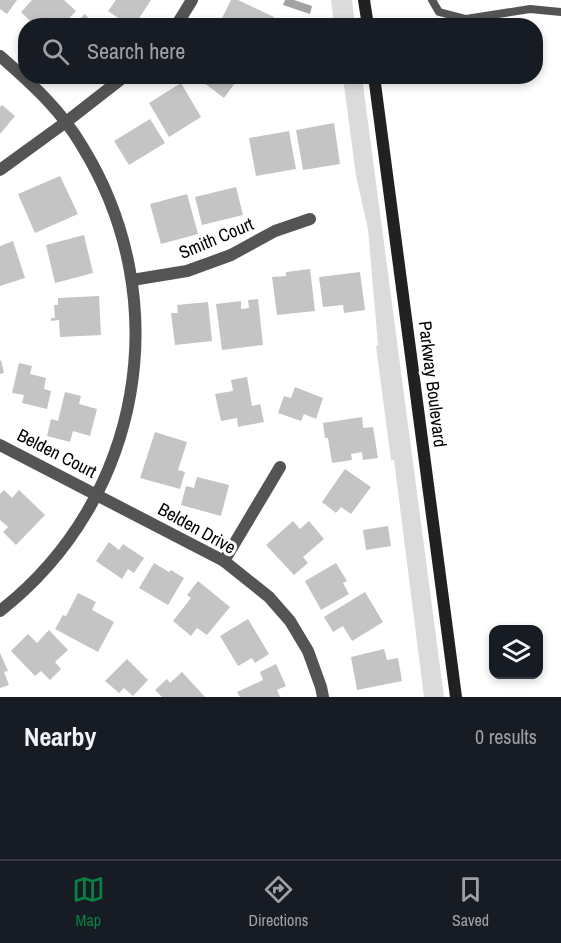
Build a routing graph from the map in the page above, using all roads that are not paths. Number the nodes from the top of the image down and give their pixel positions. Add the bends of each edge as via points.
1 (192, 0) edge
2 (364, 0) edge
3 (432, 0) edge
4 (561, 12) edge
5 (181, 18) edge
6 (367, 18) edge
7 (459, 18) edge
8 (478, 18) edge
9 (0, 56) edge
10 (18, 73) edge
11 (30, 84) edge
12 (115, 84) edge
13 (376, 84) edge
14 (66, 122) junction
15 (0, 170) edge
16 (310, 219) dead end
17 (132, 280) junction
18 (0, 445) edge
19 (280, 467) dead end
20 (97, 494) junction
21 (224, 561) junction
22 (0, 611) edge
23 (323, 697) edge
24 (456, 697) edge

1 - 5 street
2 - 6 street
3 - 7 lane via 439,12
4 - 8 lane via 530,9
9 - 10 street
11 - 14 street
12 - 14 street
13 - 24 street, Parkway Boulevard
14 - 15 street
14 - 17 street via 98,172 122,234
16 - 17 street, Smith Court via 187,271
17 - 20 street via 136,338 132,385 120,439
18 - 20 street, Belden Court
19 - 21 street
20 - 21 street, Belden Drive
20 - 22 street via 58,555
21 - 23 street, Belden Drive via 290,621 308,651

